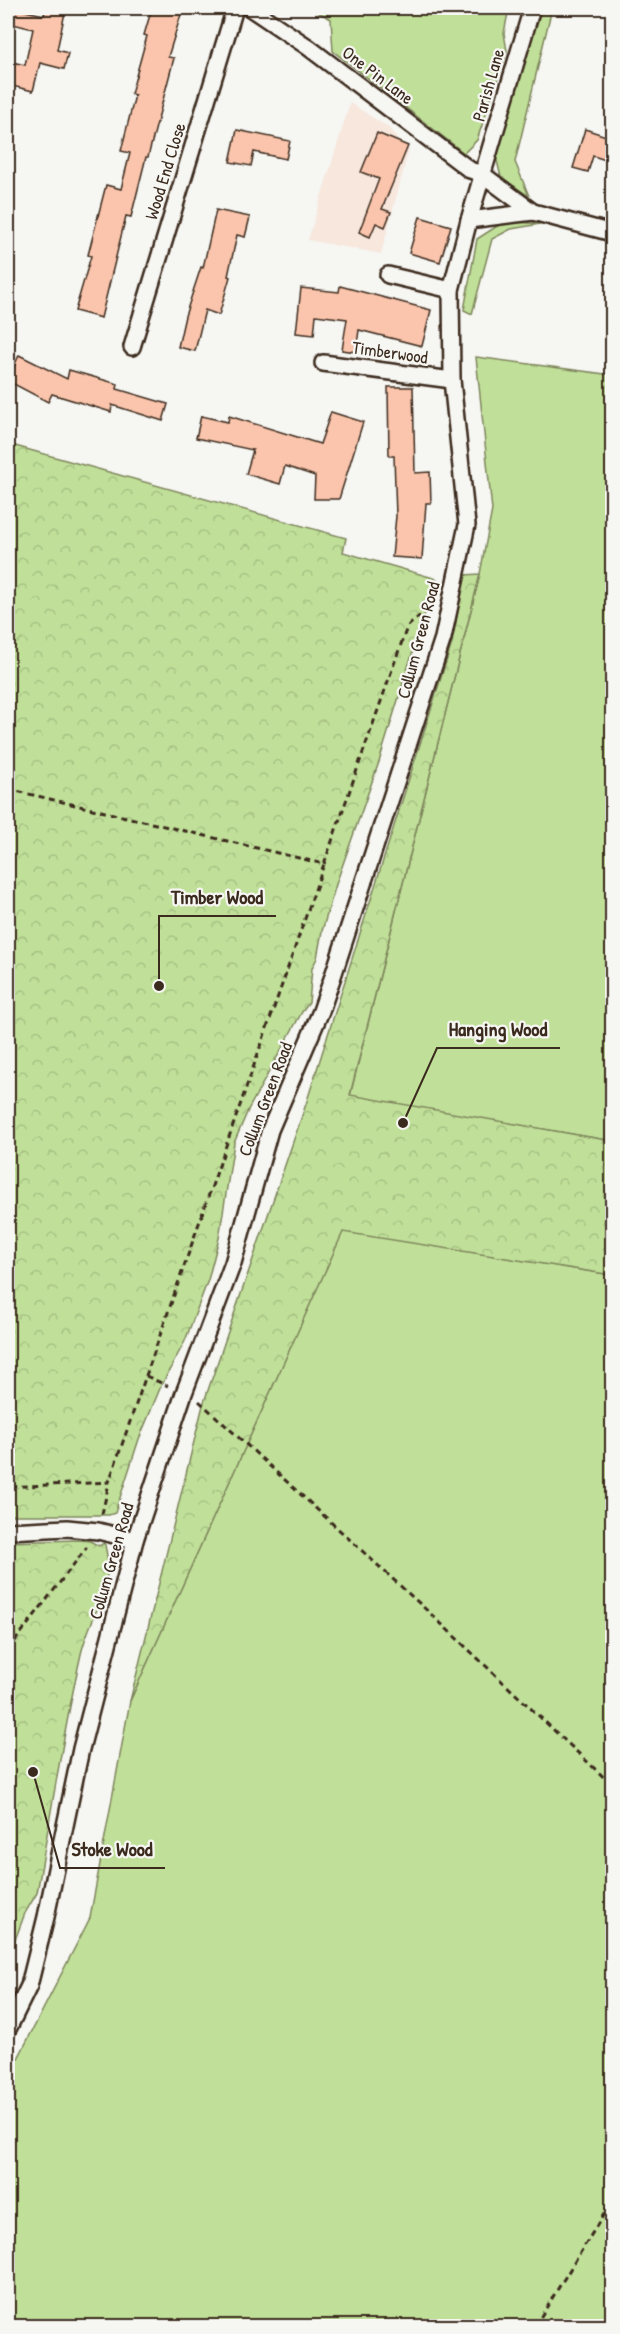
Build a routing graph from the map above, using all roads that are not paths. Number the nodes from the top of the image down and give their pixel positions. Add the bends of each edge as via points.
1 (235, 8) edge
2 (250, 8) edge
3 (532, 8) edge
4 (482, 174) junction
5 (533, 212) junction
6 (469, 220) junction
7 (612, 233) edge
8 (388, 275) dead end
9 (451, 290) junction
10 (132, 346) dead end
11 (323, 363) dead end
12 (452, 380) junction
13 (8, 1531) edge
14 (135, 1540) junction
15 (8, 2029) edge

1 - 10 street, Wood End Close
2 - 4 street, One Pin Lane via 470,170
3 - 4 street, Parish Lane
4 - 5 street, One Pin Lane
4 - 6 street, Collum Green Road
5 - 6 street
5 - 7 street
6 - 9 street, Collum Green Road
8 - 9 street
9 - 12 street, Collum Green Road
11 - 12 street, Timberwood
12 - 14 street, Collum Green Road via 467,525 443,638 333,976 270,1130 233,1263
13 - 14 street via 67,1528
14 - 15 street, Collum Green Road via 81,1749 29,1986

